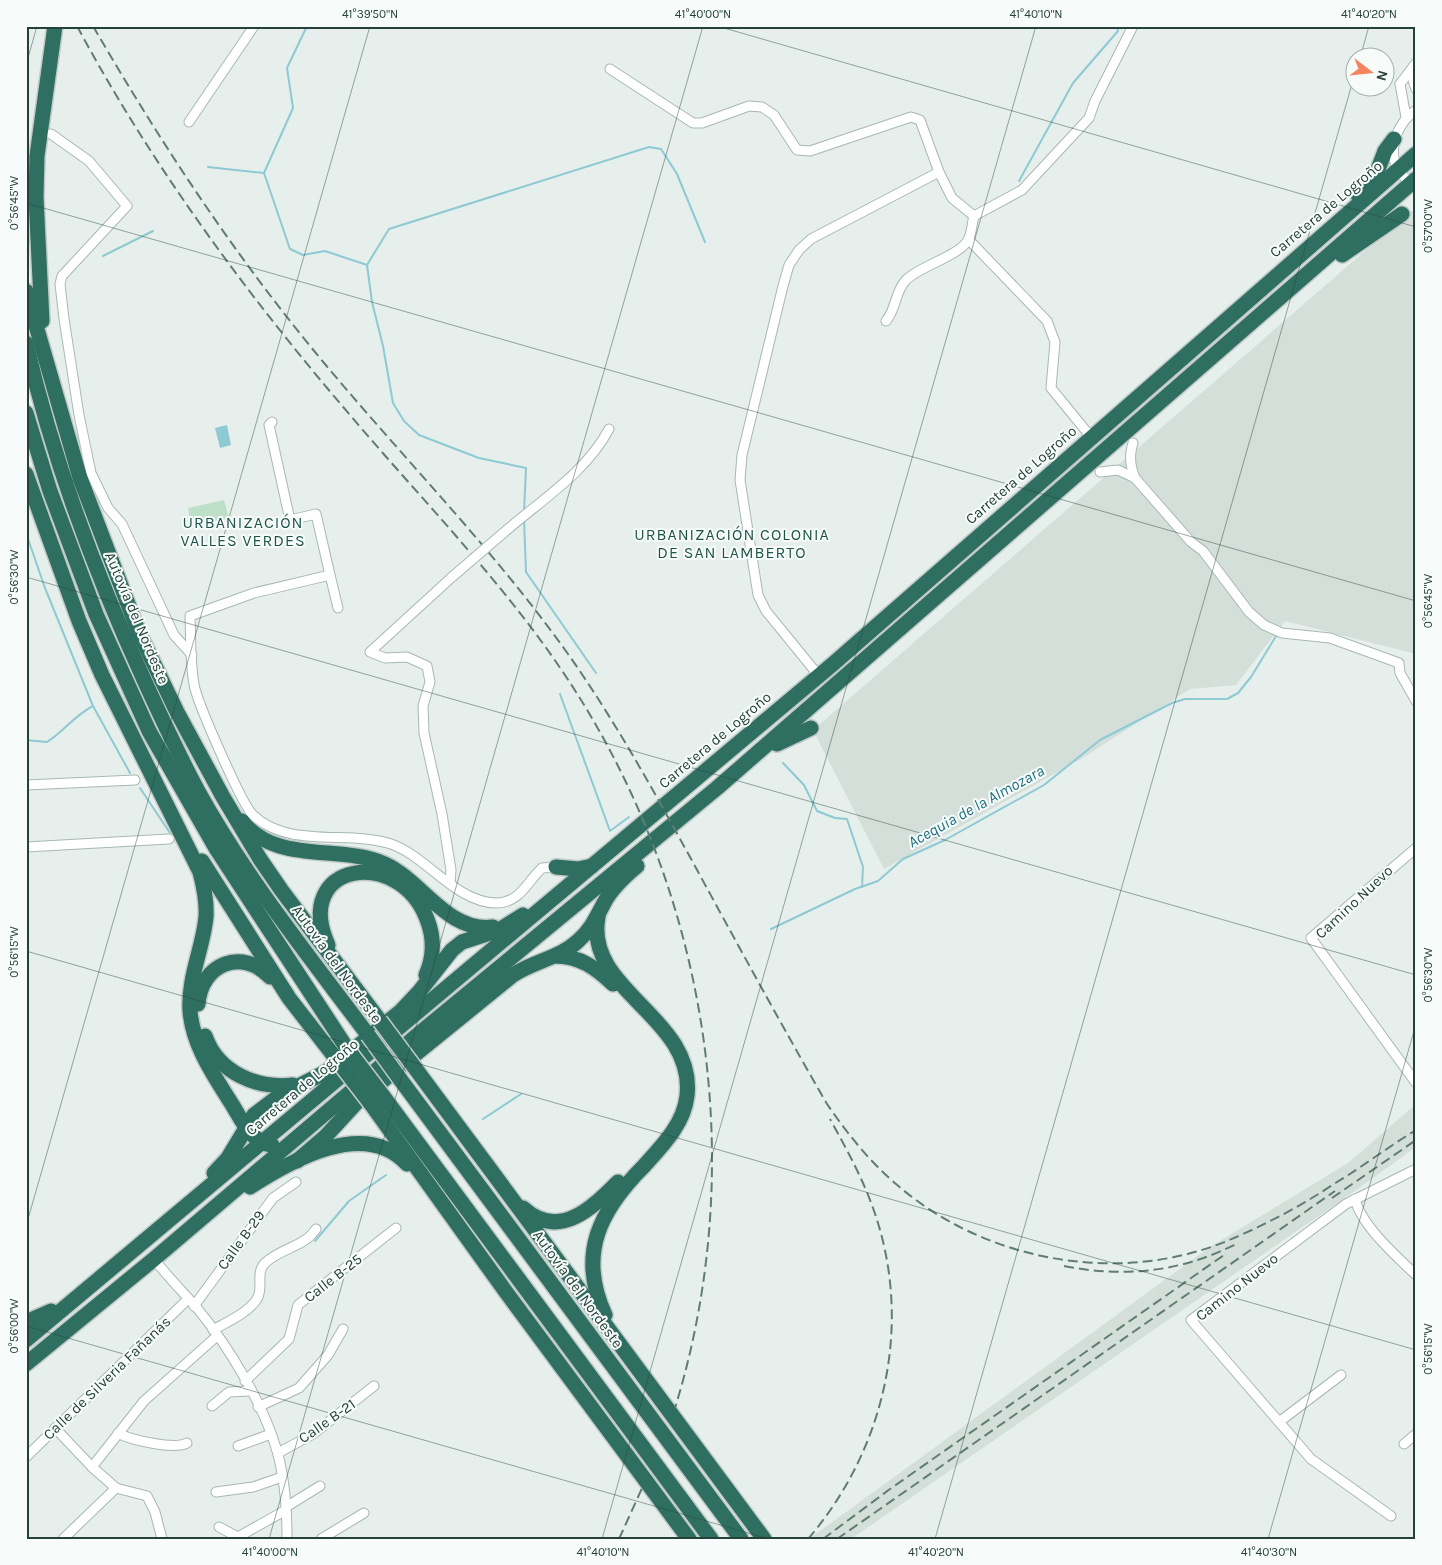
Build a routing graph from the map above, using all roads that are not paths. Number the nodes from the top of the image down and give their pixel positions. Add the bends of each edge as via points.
1 (55, 26) edge
2 (254, 26) edge
3 (1133, 26) edge
4 (1414, 65) edge
5 (610, 69) dead end
6 (1400, 84) junction
7 (1414, 87) edge
8 (1416, 110) edge
9 (1406, 117) junction
10 (190, 122) dead end
11 (51, 134) dead end
12 (1394, 139) junction
13 (1416, 154) edge
14 (1399, 170) junction
15 (939, 172) junction
16 (1414, 183) edge
17 (1352, 210) junction
18 (1402, 214) dead end
19 (974, 216) junction
20 (969, 240) junction
21 (26, 291) edge
22 (1283, 295) junction
23 (886, 321) dead end
24 (26, 343) edge
25 (46, 358) junction
26 (26, 413) edge
27 (272, 422) dead end
28 (609, 429) dead end
29 (1091, 437) junction
30 (1133, 443) dead end
31 (1100, 472) dead end
32 (26, 474) edge
33 (1135, 478) junction
34 (330, 575) junction
35 (338, 608) dead end
36 (192, 656) junction
37 (818, 676) junction
38 (1416, 700) edge
39 (810, 728) dead end
40 (135, 780) dead end
41 (26, 785) edge
42 (713, 791) junction
43 (223, 797) junction
44 (172, 816) junction
45 (169, 839) dead end
46 (26, 847) edge
47 (1416, 848) edge
48 (593, 866) junction
49 (556, 867) junction
50 (450, 883) junction
51 (563, 891) junction
52 (599, 916) junction
53 (509, 924) junction
54 (554, 956) junction
55 (289, 998) junction
56 (410, 1002) junction
57 (369, 1007) junction
58 (341, 1053) junction
59 (1416, 1083) edge
60 (305, 1084) junction
61 (227, 1096) junction
62 (377, 1100) junction
63 (246, 1127) junction
64 (295, 1138) junction
65 (263, 1142) junction
66 (480, 1157) junction
67 (228, 1158) junction
68 (298, 1161) junction
69 (1416, 1169) edge
70 (296, 1182) dead end
71 (426, 1182) junction
72 (1355, 1199) junction
73 (222, 1201) junction
74 (189, 1203) junction
75 (396, 1228) dead end
76 (316, 1229) dead end
77 (154, 1259) junction
78 (1416, 1275) edge
79 (75, 1298) junction
80 (191, 1303) junction
81 (26, 1322) edge
82 (343, 1329) dead end
83 (215, 1333) junction
84 (26, 1340) edge
85 (26, 1364) edge
86 (639, 1370) junction
87 (1342, 1375) dead end
88 (245, 1381) junction
89 (374, 1386) dead end
90 (250, 1391) junction
91 (212, 1406) dead end
92 (258, 1407) junction
93 (1279, 1422) junction
94 (55, 1428) junction
95 (118, 1433) junction
96 (271, 1434) junction
97 (1416, 1434) edge
98 (187, 1443) dead end
99 (1404, 1444) dead end
100 (238, 1446) dead end
101 (278, 1453) junction
102 (26, 1457) edge
103 (92, 1467) junction
104 (282, 1477) junction
105 (320, 1486) dead end
106 (116, 1488) junction
107 (216, 1492) dead end
108 (286, 1509) junction
109 (364, 1513) dead end
110 (1391, 1516) dead end
111 (219, 1527) dead end
112 (63, 1539) edge
113 (162, 1539) edge
114 (287, 1539) edge
115 (321, 1539) edge
116 (689, 1539) edge
117 (711, 1539) edge
118 (741, 1539) edge
119 (764, 1539) edge

1 - 25 highway via 37,156 41,316
2 - 10 street
3 - 19 street via 1089,118 1022,190
4 - 6 street
4 - 7 street
5 - 15 street via 692,123 702,123 749,106 762,107 774,115 797,150 810,151 911,117 920,120
6 - 7 street
6 - 9 street
8 - 9 street
9 - 12 street
11 - 36 street via 89,161 127,206 62,276 64,319 91,473 108,508 122,524 174,635
12 - 14 street via 1393,155
12 - 17 highway
13 - 14 highway, Carretera de Logroño
14 - 16 street
14 - 17 highway, Carretera de Logroño
15 - 19 street via 952,198
15 - 37 street via 811,238 799,250 785,279 766,351 742,456 740,480 752,561 758,595 766,612
16 - 22 highway
17 - 29 highway, Carretera de Logroño
18 - 22 highway
19 - 20 street
20 - 23 street via 952,254 905,281 898,291 893,313
20 - 29 street via 1047,321 1055,342 1051,388
21 - 25 highway
22 - 42 highway
24 - 118 highway, Autovía del Nordeste, bridge via 64,483 110,605 198,791 239,858
25 - 43 highway via 80,478 124,596 177,712
26 - 58 highway via 50,491 96,614 150,731 217,850
27 - 34 street via 269,424 290,520 316,514
28 - 50 street, bridge via 599,447 577,471 370,652 386,658 407,657 427,666 430,682 423,706 424,733 442,814
29 - 37 highway, Carretera de Logroño
30 - 33 street via 1130,464
31 - 33 street via 1118,470
32 - 44 highway via 75,612 102,675
33 - 38 street via 1191,542 1203,551 1249,612 1264,626 1282,633 1330,638 1399,662 1400,673
34 - 35 street
34 - 36 street via 254,593 190,616
36 - 50 street via 196,692 242,799 253,815 269,826 296,834 370,839 392,845 414,855
37 - 48 highway, Carretera de Logroño
39 - 42 highway via 783,739
40 - 41 street
42 - 52 highway via 683,825 616,887 604,902
42 - 64 highway
43 - 53 highway via 246,825 267,841 296,850 383,863 411,880 447,912 468,925 479,928
43 - 57 highway via 282,892
44 - 55 highway
44 - 61 highway via 200,872 206,902 204,931 190,996 191,1021 199,1047
45 - 46 street
47 - 59 street, Camino Nuevo via 1311,938
48 - 49 highway via 578,869
48 - 51 highway, Carretera de Logroño
49 - 50 street via 544,867 520,894 499,903 475,898
49 - 51 highway via 562,878
51 - 53 highway via 550,895
51 - 65 highway, Carretera de Logroño
52 - 54 highway via 577,943
52 - 86 highway via 596,934 602,956 620,982 674,1041 682,1058 687,1083 685,1106 675,1128 616,1197 601,1223 593,1254 594,1283 599,1302
53 - 56 highway via 458,945 442,959
54 - 66 highway via 574,958 592,966 660,1034 669,1046 678,1069 680,1092 677,1104 664,1133 636,1164 589,1209 565,1221 541,1219 526,1210
54 - 68 highway via 526,966 513,975 359,1100
55 - 58 highway
55 - 60 highway via 265,972 238,961 220,966 207,976 201,987 197,1010 200,1025 213,1052 244,1079 266,1085
56 - 57 highway via 425,978 432,954 431,932 424,910 412,894 392,879 373,872 356,872 339,879 327,891 321,905 320,924 328,945
56 - 60 highway via 338,1063
57 - 66 highway, bridge
58 - 62 highway, bridge
60 - 63 highway via 273,1100 254,1115
61 - 63 highway
61 - 67 highway via 233,1128
62 - 71 highway
62 - 117 highway
63 - 65 highway
63 - 67 highway
64 - 65 highway via 273,1145
64 - 73 highway
65 - 74 highway, Carretera de Logroño
66 - 86 highway
67 - 74 highway
68 - 71 highway via 345,1145 372,1144 394,1152
68 - 73 highway
69 - 72 street, Camino Nuevo
70 - 80 street, Calle B-29 via 273,1198
71 - 116 highway
72 - 78 street via 1375,1233
72 - 93 street, Camino Nuevo via 1191,1320
73 - 77 highway
74 - 79 highway, Carretera de Logroño
75 - 88 street, Calle B-25 via 298,1305 289,1340
76 - 83 street via 306,1240 280,1251 263,1265 257,1298 249,1308
77 - 80 street
77 - 85 highway
79 - 81 highway
79 - 84 highway, Carretera de Logroño
80 - 83 street
80 - 94 street, Calle de Silveria Fañanás
82 - 92 street via 328,1355 299,1388
83 - 88 street
83 - 95 street via 144,1401
86 - 119 highway
87 - 93 street
88 - 90 street
89 - 101 street, Calle B-21 via 313,1434
90 - 91 street via 230,1392
90 - 92 street
92 - 96 street
93 - 110 street, Camino Nuevo via 1311,1459
94 - 102 street, Calle de Silveria Fañanás
94 - 103 street
95 - 98 street via 126,1438 179,1446
95 - 103 street
96 - 100 street
96 - 101 street
97 - 99 street
101 - 104 street
103 - 106 street
104 - 107 street via 253,1487
104 - 108 street
105 - 108 street
106 - 112 street
106 - 113 street via 147,1496 153,1505
108 - 111 street via 238,1538
108 - 114 street
109 - 115 street

